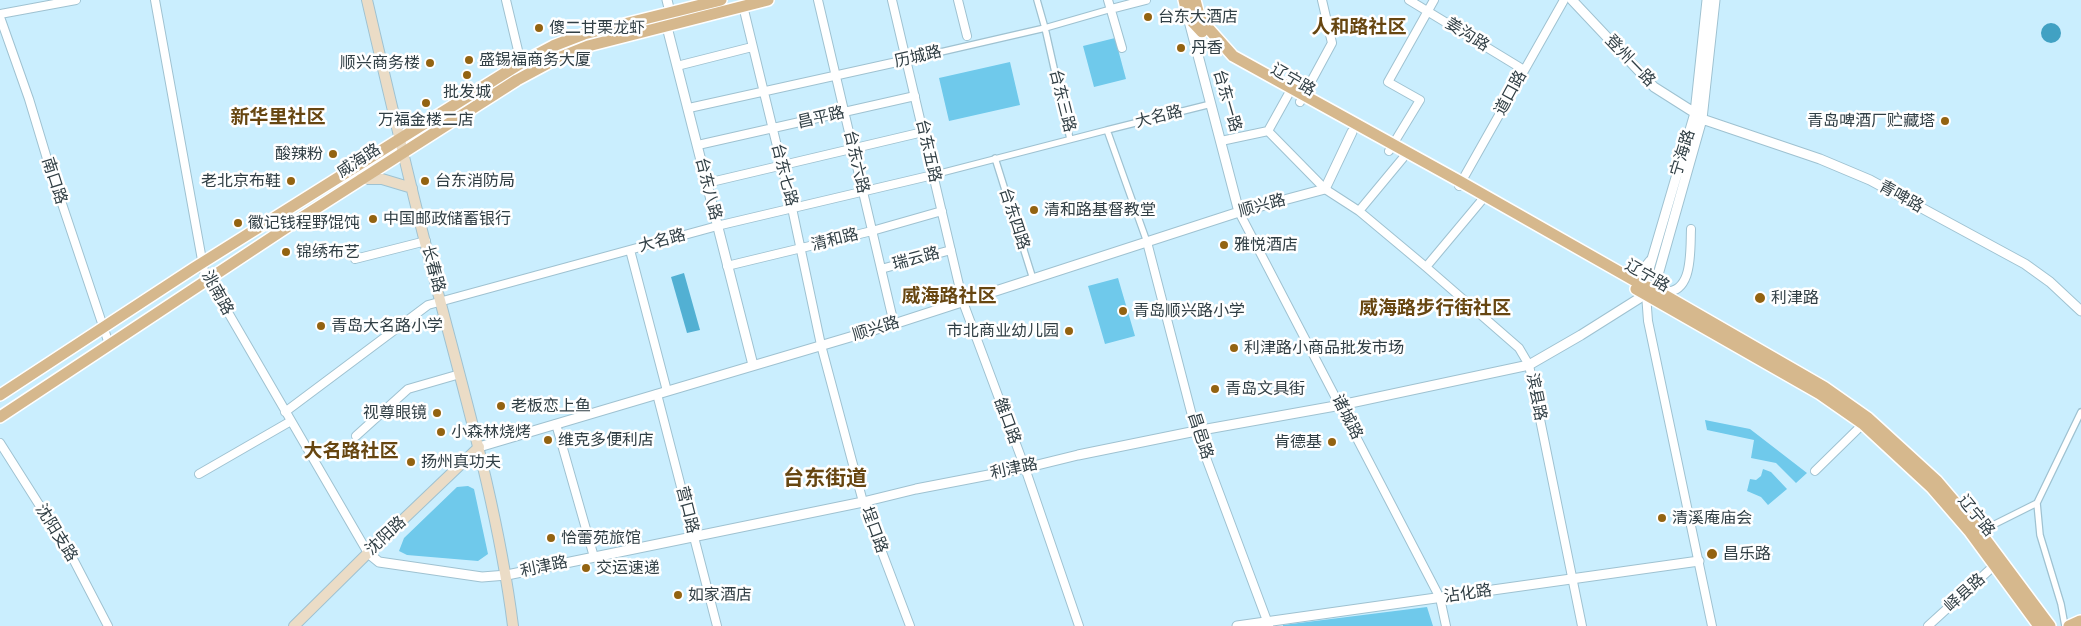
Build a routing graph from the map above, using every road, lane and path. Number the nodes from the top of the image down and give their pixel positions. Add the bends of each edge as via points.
1 (76, 0) edge
2 (155, 0) edge
3 (367, 0) edge
4 (506, 0) edge
5 (667, 0) edge
6 (721, 0) edge
7 (768, 0) edge
8 (818, 0) edge
9 (892, 0) edge
10 (958, 0) edge
11 (1037, 0) edge
12 (1108, 0) edge
13 (1146, 0) edge
14 (1184, 0) edge
15 (1195, 0) edge
16 (1322, 0) edge
17 (1409, 0) edge
18 (1434, 0) edge
19 (1564, 0) edge
20 (1572, 0) edge
21 (1707, 0) edge
22 (1715, 0) edge
23 (743, 6) junction
24 (1111, 9) junction
25 (1428, 11) junction
26 (670, 12) junction
27 (0, 15) edge
28 (1194, 18) junction
29 (669, 27) junction
30 (1045, 28) junction
31 (967, 36) dead end
32 (752, 47) junction
33 (1122, 48) dead end
34 (906, 60) junction
35 (521, 62) junction
36 (679, 66) junction
37 (1524, 70) junction
38 (836, 76) junction
39 (763, 91) junction
40 (1288, 95) junction
41 (915, 96) junction
42 (1302, 99) junction
43 (1211, 104) junction
44 (690, 108) junction
45 (844, 112) junction
46 (1699, 116) junction
47 (772, 128) junction
48 (1108, 130) junction
49 (1268, 131) junction
50 (923, 132) junction
51 (1352, 132) junction
52 (399, 139) junction
53 (1070, 139) junction
54 (1221, 141) junction
55 (699, 145) junction
56 (1390, 148) junction
57 (853, 149) junction
58 (402, 152) junction
59 (995, 158) junction
60 (1402, 158) junction
61 (782, 165) junction
62 (933, 174) junction
63 (361, 179) junction
64 (709, 183) junction
65 (1460, 184) junction
66 (412, 188) junction
67 (1325, 189) junction
68 (862, 191) junction
69 (1482, 200) junction
70 (792, 208) junction
71 (942, 211) junction
72 (1359, 211) junction
73 (1240, 212) junction
74 (719, 225) junction
75 (1691, 229) dead end
76 (872, 231) junction
77 (426, 241) junction
78 (1147, 242) junction
79 (801, 248) junction
80 (630, 250) junction
81 (951, 250) junction
82 (354, 259) dead end
83 (1652, 259) junction
84 (201, 263) junction
85 (729, 265) junction
86 (1426, 267) junction
87 (881, 269) junction
88 (1619, 272) junction
89 (1033, 279) junction
90 (208, 280) junction
91 (1648, 290) junction
92 (441, 301) junction
93 (963, 302) junction
94 (2081, 311) edge
95 (894, 324) junction
96 (102, 328) junction
97 (109, 344) junction
98 (821, 345) junction
99 (1529, 364) junction
100 (754, 365) junction
101 (460, 374) junction
102 (667, 391) junction
103 (657, 394) junction
104 (0, 396) edge
105 (1341, 405) junction
106 (285, 412) junction
107 (2081, 412) edge
108 (0, 417) edge
109 (291, 421) junction
110 (556, 424) junction
111 (1864, 424) junction
112 (1196, 431) junction
113 (356, 436) dead end
114 (0, 443) edge
115 (479, 447) junction
116 (1025, 468) junction
117 (1815, 471) dead end
118 (199, 474) dead end
119 (863, 502) junction
120 (2037, 503) junction
121 (1973, 530) junction
122 (694, 538) junction
123 (368, 552) junction
124 (594, 557) junction
125 (1698, 561) junction
126 (1998, 562) junction
127 (507, 576) junction
128 (1573, 580) junction
129 (1440, 598) junction
130 (2074, 623) edge
131 (1269, 624) edge
132 (108, 626) edge
133 (294, 626) edge
134 (513, 626) edge
135 (717, 626) edge
136 (910, 626) edge
137 (1079, 626) edge
138 (1238, 626) edge
139 (1446, 626) edge
140 (1582, 626) edge
141 (1712, 626) edge
142 (1928, 626) edge
143 (2039, 626) edge
144 (2050, 626) edge

1 - 27 street
2 - 84 street, 洮南路
3 - 52 main road, 长春路
4 - 35 street
5 - 26 street, 台东八路
6 - 26 main road, 威海路
7 - 23 main road, 威海路
8 - 38 street, 台东六路
9 - 34 street, 台东五路
10 - 31 street
11 - 30 street, 台东三路
12 - 24 street
13 - 24 street, 历城路
14 - 28 main road, 台东一路
15 - 28 main road, 台东一路
16 - 42 street via 1332,44
17 - 25 street, 姜沟路
18 - 25 street
19 - 37 street, 道口路
20 - 46 street, 登州一路 via 1654,87
21 - 46 street, 宁海路
22 - 46 street, 宁海路
23 - 29 main road, 威海路
23 - 32 street, 台东七路
24 - 30 street, 历城路
24 - 33 street
25 - 37 street, 姜沟路
25 - 56 street via 1388,82 1420,100
26 - 29 street, 台东八路
26 - 35 main road, 威海路 via 584,34
27 - 96 street, 南口路
28 - 40 main road, 辽宁路 via 1229,61
28 - 42 main road, 辽宁路 via 1233,56
28 - 43 street, 台东一路
29 - 36 street, 台东八路
29 - 58 main road, 威海路 via 612,40 558,58 501,89
30 - 34 street, 历城路
30 - 53 street, 台东三路
32 - 36 street
32 - 39 street, 台东七路
34 - 38 street, 历城路
34 - 41 street, 台东五路
35 - 52 main road, 威海路
36 - 44 street, 台东八路
37 - 65 street, 道口路
38 - 39 street, 历城路
38 - 45 street, 台东六路
39 - 44 street, 历城路
39 - 47 street, 台东七路
40 - 42 main road, 辽宁路
40 - 49 street
41 - 45 street, 昌平路
41 - 50 street, 台东五路
42 - 51 main road, 辽宁路
42 - 56 main road, 辽宁路
43 - 48 street, 大名路
43 - 54 street, 台东一路
44 - 55 street, 台东八路
45 - 47 street, 昌平路
45 - 57 street, 台东六路
46 - 83 street, 宁海路
46 - 91 street, 宁海路
46 - 94 street, 青啤路 via 1870,180 2025,264
47 - 55 street, 昌平路
47 - 61 street, 台东七路
48 - 53 street, 台东三路
48 - 78 street
49 - 54 street
49 - 67 street, 滨县路
50 - 57 street
50 - 62 street, 台东五路
51 - 56 main road, 辽宁路
51 - 67 street
52 - 58 main road, 长春路
52 - 84 main road, 威海路
53 - 59 street, 大名路
54 - 73 street, 台东一路
55 - 64 street, 台东八路
56 - 60 main road, 辽宁路
56 - 65 main road, 辽宁路
57 - 61 street
57 - 68 street, 台东六路
58 - 63 main road, 威海路
58 - 66 main road, 长春路
59 - 62 street, 大名路
59 - 89 street, 台东四路
60 - 65 main road, 辽宁路
60 - 72 street
61 - 64 street
61 - 70 street, 台东七路
62 - 68 street, 大名路
62 - 71 street, 台东五路
63 - 66 main road via 382,179
63 - 90 main road, 威海路
64 - 74 street, 台东八路
65 - 69 main road, 辽宁路
65 - 88 main road, 辽宁路
66 - 77 main road, 长春路
67 - 72 street, 滨县路
67 - 73 street, 顺兴路
68 - 70 street, 大名路
68 - 76 street, 台东六路
69 - 86 street
69 - 91 main road, 辽宁路
70 - 74 street, 大名路
70 - 79 street, 台东七路
71 - 76 street, 清和路
71 - 81 street, 台东五路
72 - 86 street, 滨县路
73 - 78 street, 顺兴路
73 - 105 street, 诸城路
74 - 80 street, 大名路
74 - 85 street, 台东八路
75 - 91 street via 1689,266 1684,283 1677,290
76 - 79 street, 清和路
76 - 87 street, 台东六路
77 - 82 street
77 - 92 main road, 长春路
78 - 89 street, 顺兴路
78 - 112 street, 昌邑路
79 - 85 street, 清和路
79 - 98 street, 台东七路
80 - 92 street, 大名路
80 - 102 street
81 - 87 street, 瑞云路
81 - 93 street, 台东五路
83 - 88 street via 1640,272 1627,275
83 - 91 street, 宁海路
84 - 90 street, 洮南路
84 - 96 main road, 威海路
85 - 100 street, 台东八路
86 - 99 street, 滨县路 via 1519,348
87 - 95 street, 台东六路
88 - 91 main road, 辽宁路
89 - 93 street, 顺兴路
90 - 97 main road, 威海路
90 - 106 street, 洮南路
91 - 99 street, 利津路
91 - 111 main road, 辽宁路
91 - 121 main road, 辽宁路 via 1824,387 1868,418 1937,481
91 - 125 street via 1648,321
92 - 101 main road, 长春路
92 - 106 street, 大名路 via 428,305
93 - 95 street, 顺兴路
93 - 116 street, 雒口路
95 - 98 street, 顺兴路
96 - 97 street, 南口路
96 - 104 main road, 威海路
97 - 108 main road, 威海路
98 - 100 street, 顺兴路
98 - 119 street, 埕口路
99 - 105 street, 利津路
99 - 128 street, 滨县路
100 - 102 street, 顺兴路
101 - 113 street via 408,388
101 - 115 main road, 长春路
102 - 103 street, 顺兴路
103 - 110 street, 顺兴路
103 - 122 street, 营口路
105 - 112 street, 利津路
105 - 129 street, 诸城路
106 - 109 street, 洮南路
107 - 120 street
109 - 118 street
109 - 123 street, 洮南路
110 - 115 street, 顺兴路
110 - 124 street
111 - 117 street
111 - 121 main road, 辽宁路
112 - 116 street, 利津路
112 - 131 street, 昌邑路
114 - 132 street, 沈阳支路 via 71,555
115 - 123 main road, 沈阳路
115 - 127 main road, 长春路
116 - 119 street, 利津路
116 - 137 street, 雒口路
119 - 122 street, 利津路
119 - 136 street, 埕口路
120 - 121 street via 1994,524
120 - 130 street via 2040,535 2061,604
121 - 126 main road, 辽宁路
122 - 124 street, 利津路
122 - 135 street, 营口路
123 - 127 street, 利津路 via 379,562 482,577
123 - 133 main road, 沈阳路
124 - 127 street, 利津路
125 - 128 street, 沾化路
125 - 141 street
126 - 142 street, 峄县路
126 - 143 main road, 辽宁路
126 - 144 main road, 辽宁路
127 - 134 main road, 长春路
128 - 129 street, 沾化路
128 - 140 street, 滨县路
129 - 131 street, 沾化路
129 - 139 street, 诸城路
131 - 138 street, 沾化路

